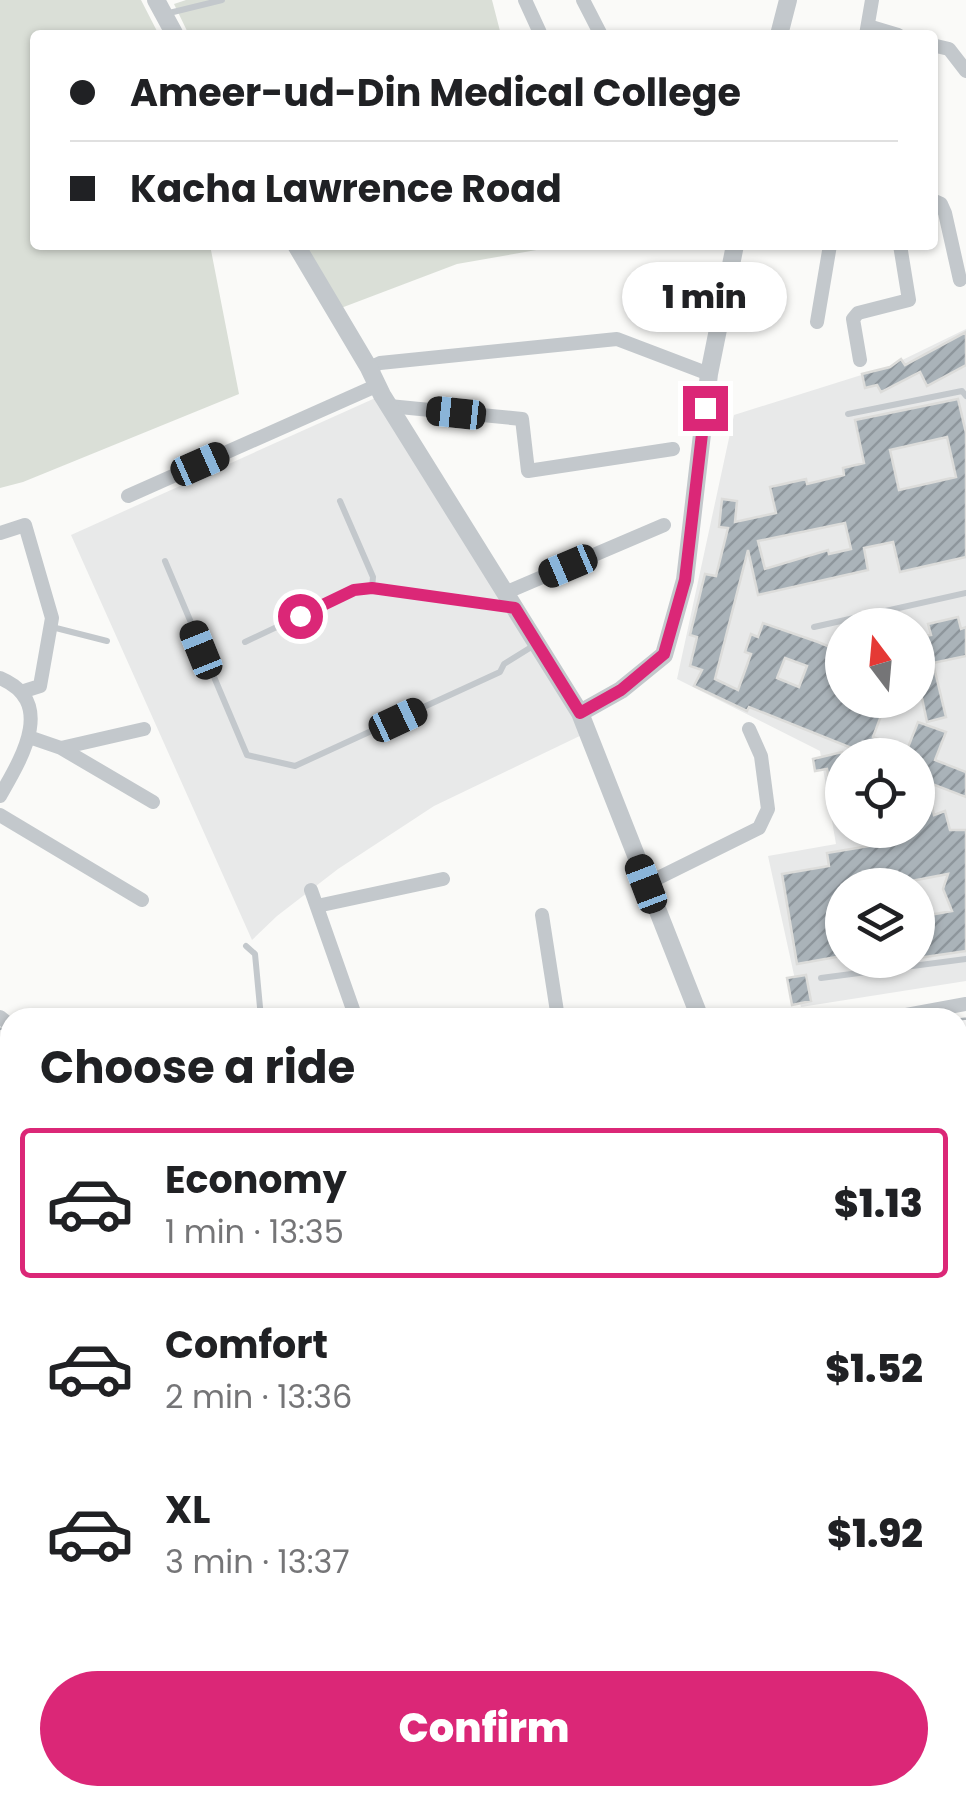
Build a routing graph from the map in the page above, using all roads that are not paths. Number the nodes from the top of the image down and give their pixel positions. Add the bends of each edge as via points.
1 (222, 0) edge
2 (526, 0) edge
3 (583, 0) edge
4 (788, 0) edge
5 (872, 0) edge
6 (160, 7) edge
7 (172, 30) edge
8 (539, 30) edge
9 (598, 30) edge
10 (780, 30) edge
11 (867, 30) edge
12 (938, 47) edge
13 (966, 71) edge
14 (938, 203) edge
15 (299, 250) edge
16 (733, 250) edge
17 (829, 250) edge
18 (901, 250) edge
19 (960, 280) dead end
20 (817, 322) dead end
21 (860, 360) dead end
22 (370, 368) junction
23 (709, 374) junction
24 (378, 385) junction
25 (966, 396) edge
26 (389, 406) junction
27 (848, 414) dead end
28 (672, 449) dead end
29 (128, 496) dead end
30 (340, 501) dead end
31 (664, 525) dead end
32 (0, 533) edge
33 (165, 561) dead end
34 (372, 588) junction
35 (966, 593) edge
36 (510, 600) junction
37 (51, 627) junction
38 (814, 627) dead end
39 (107, 641) dead end
40 (245, 642) dead end
41 (535, 644) junction
42 (0, 678) edge
43 (21, 692) junction
44 (580, 713) junction
45 (144, 730) dead end
46 (750, 730) dead end
47 (29, 737) junction
48 (61, 748) junction
49 (0, 795) edge
50 (153, 802) dead end
51 (0, 814) edge
52 (443, 879) dead end
53 (646, 884) junction
54 (311, 890) dead end
55 (142, 900) dead end
56 (317, 906) junction
57 (542, 915) dead end
58 (246, 946) dead end
59 (966, 958) edge
60 (820, 978) dead end
61 (260, 1008) edge
62 (353, 1008) edge
63 (556, 1008) edge
64 (696, 1008) edge

1 - 6 lane
2 - 8 street
3 - 9 street
4 - 10 street
5 - 11 street
6 - 7 street
12 - 13 street
14 - 19 street
15 - 22 street
16 - 23 street
17 - 20 street
18 - 21 street via 909,300 853,319
22 - 23 street via 617,339
22 - 24 street
23 - 44 street via 685,580 664,654
24 - 26 street
24 - 29 street
25 - 27 lane via 962,390
26 - 28 street via 522,419 528,471
26 - 36 street
30 - 34 lane
31 - 36 street
32 - 37 street via 25,526
33 - 41 lane via 247,755 295,766 500,672
34 - 36 lane
34 - 40 lane via 354,590
35 - 38 lane
36 - 41 street
37 - 39 lane
37 - 43 street via 40,686
41 - 44 street
42 - 43 street
43 - 47 street
44 - 53 street
45 - 48 street
46 - 53 street via 768,809 759,828
47 - 48 street
47 - 49 street
48 - 50 street
51 - 55 street
52 - 56 street
53 - 64 street
54 - 56 street
56 - 62 street
57 - 63 street
58 - 61 lane via 255,954
59 - 60 lane

